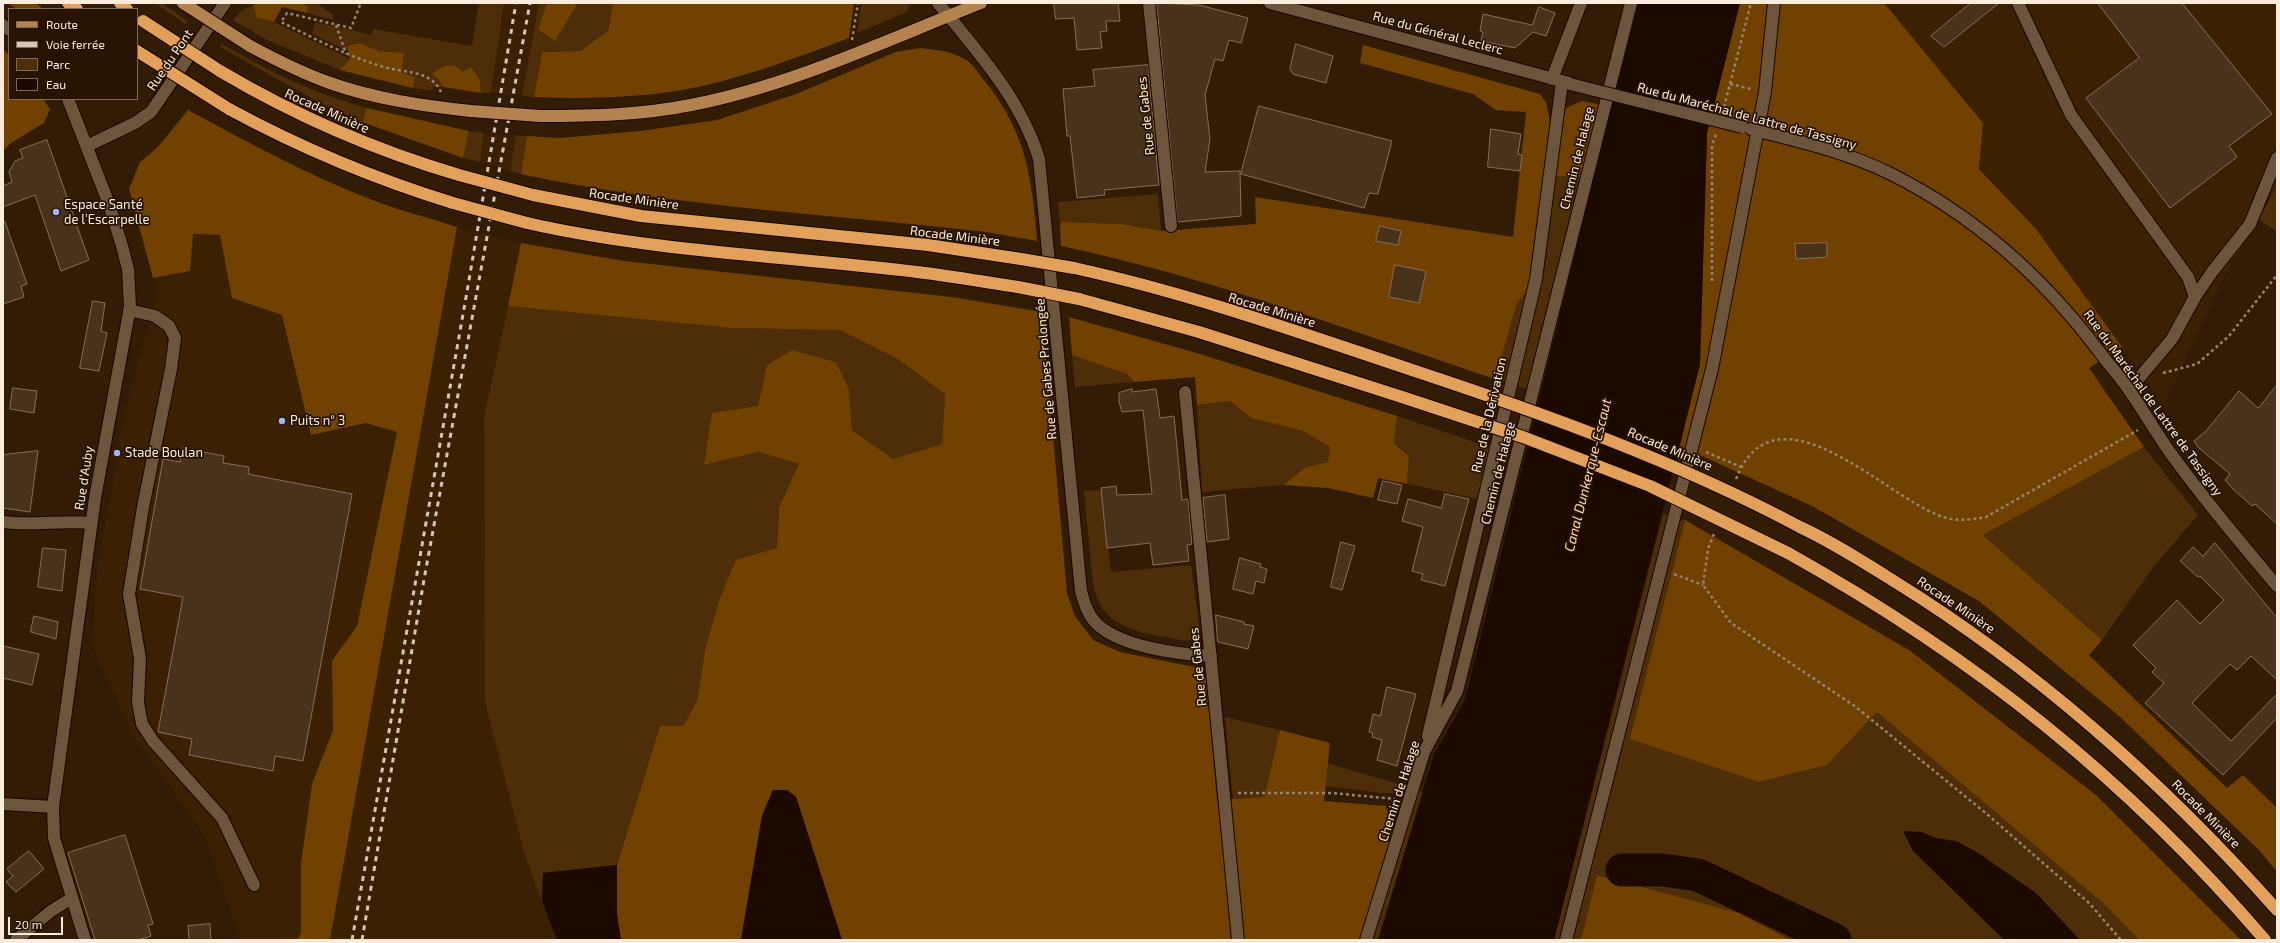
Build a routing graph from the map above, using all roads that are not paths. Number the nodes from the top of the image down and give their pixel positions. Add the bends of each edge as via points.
1 (183, 3) edge
2 (225, 3) edge
3 (938, 3) edge
4 (982, 3) edge
5 (1148, 3) edge
6 (1270, 3) edge
7 (1581, 3) edge
8 (1631, 3) edge
9 (1774, 3) edge
10 (2018, 3) edge
11 (948, 15) junction
12 (140, 19) edge
13 (138, 53) edge
14 (1561, 81) junction
15 (68, 100) edge
16 (1758, 131) junction
17 (87, 146) junction
18 (2277, 158) edge
19 (1170, 226) dead end
20 (2195, 297) junction
21 (130, 310) junction
22 (2129, 390) junction
23 (1185, 392) dead end
24 (3, 522) edge
25 (91, 523) junction
26 (2277, 586) edge
27 (1211, 656) junction
28 (1424, 752) junction
29 (3, 804) edge
30 (52, 806) junction
31 (254, 885) dead end
32 (72, 898) junction
33 (2277, 910) edge
34 (16, 940) edge
35 (85, 940) edge
36 (1238, 940) edge
37 (1366, 940) edge
38 (1566, 940) edge
39 (2264, 940) edge

1 - 11 main road, bridge via 250,46 331,83 380,96 448,108 540,116 626,114 711,101 773,84
2 - 17 street, Rue du Pont via 151,112 135,123
3 - 11 street, Rue de Gabes Prolongée
4 - 11 main road
5 - 19 street, Rue de Gabes
6 - 14 street, Rue du Général Leclerc
7 - 14 street, Rue de la Dérivation
8 - 28 street, Chemin de Halage via 1457,691
9 - 16 street via 1765,92
10 - 20 street via 2071,115 2188,277
11 - 27 street, Rue de Gabes Prolongée via 1018,108 1039,159 1081,591 1086,610 1095,622 1118,638
12 - 33 highway, Rocade Minière, bridge via 220,71 278,104 345,135 459,175 533,195 641,216 928,245 1105,275 1412,370 1601,435 1739,495 1825,539 1933,606 1993,647 2127,756 2188,814
13 - 39 highway, bridge via 229,109 278,135 349,167 453,203 562,231 684,250 916,272 1079,299 1199,332 1402,397 1523,437 1650,486 1788,553 1859,593 1922,633 2030,712 2144,811 2220,889
14 - 16 street, Rue du Maréchal de Lattre de Tassigny, bridge
14 - 28 street, Rue de la Dérivation via 1536,278
15 - 17 street, Rue d'Auby
16 - 22 street, Rue du Maréchal de Lattre de Tassigny via 1826,149 1868,164 1914,186 1963,216 1992,238 2050,292 2074,318
16 - 38 street via 1712,369
17 - 21 street, Rue d'Auby via 109,204 125,258
18 - 20 street via 2250,224
20 - 22 street via 2172,339
21 - 25 street, Rue d'Auby
21 - 31 street via 156,316 169,326 175,338 129,594 140,659 138,702 142,724 153,741 222,818
22 - 26 street, Rue du Maréchal de Lattre de Tassigny via 2150,423 2224,523
23 - 27 street, Rue de Gabes
24 - 25 street
25 - 30 street, Rue d'Auby
27 - 36 street, Rue de Gabes
28 - 37 street, Chemin de Halage
29 - 30 street
30 - 32 street, Rue d'Auby via 54,838
32 - 34 street
32 - 35 street, Rue d'Auby

